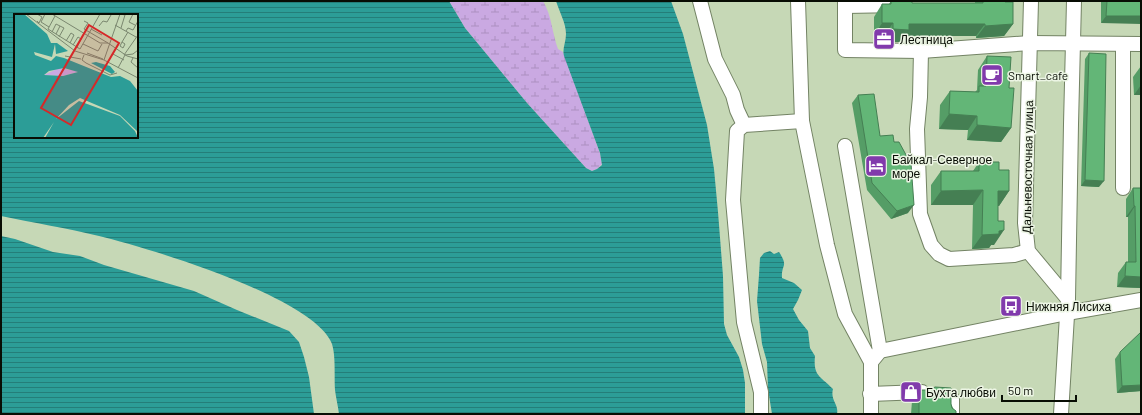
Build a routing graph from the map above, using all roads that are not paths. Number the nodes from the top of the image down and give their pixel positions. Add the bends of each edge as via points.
1 (700, 1) edge
2 (798, 1) edge
3 (1031, 1) edge
4 (1074, 1) edge
5 (845, 3) edge
6 (915, 4) edge
7 (1030, 43) junction
8 (1072, 44) junction
9 (1123, 44) junction
10 (1141, 44) edge
11 (921, 51) junction
12 (802, 121) junction
13 (744, 126) junction
14 (845, 146) dead end
15 (1123, 188) dead end
16 (1028, 251) junction
17 (1068, 299) junction
18 (1141, 300) edge
19 (1067, 313) junction
20 (876, 356) junction
21 (922, 392) edge
22 (870, 394) junction
23 (952, 399) edge
24 (761, 414) edge
25 (871, 414) edge
26 (952, 414) edge
27 (1061, 414) edge

1 - 13 street via 715,59 733,95
2 - 12 street
3 - 7 street, Дальневосточная улица
4 - 8 street
5 - 6 street
5 - 11 street via 846,50
7 - 8 street
7 - 11 street
7 - 16 street, Дальневосточная улица via 1025,223
8 - 9 street
8 - 17 street
9 - 10 street
9 - 15 street
11 - 16 street via 917,129 920,214 931,245 939,254 949,259 1014,255
12 - 13 street
12 - 20 street via 827,245 845,314
13 - 24 street via 737,131 732,200 744,322 761,392
14 - 20 street
16 - 17 street, Дальневосточная улица
17 - 19 street
18 - 19 street
19 - 20 street
19 - 27 street
20 - 22 street
21 - 22 street
22 - 25 street
23 - 26 street

